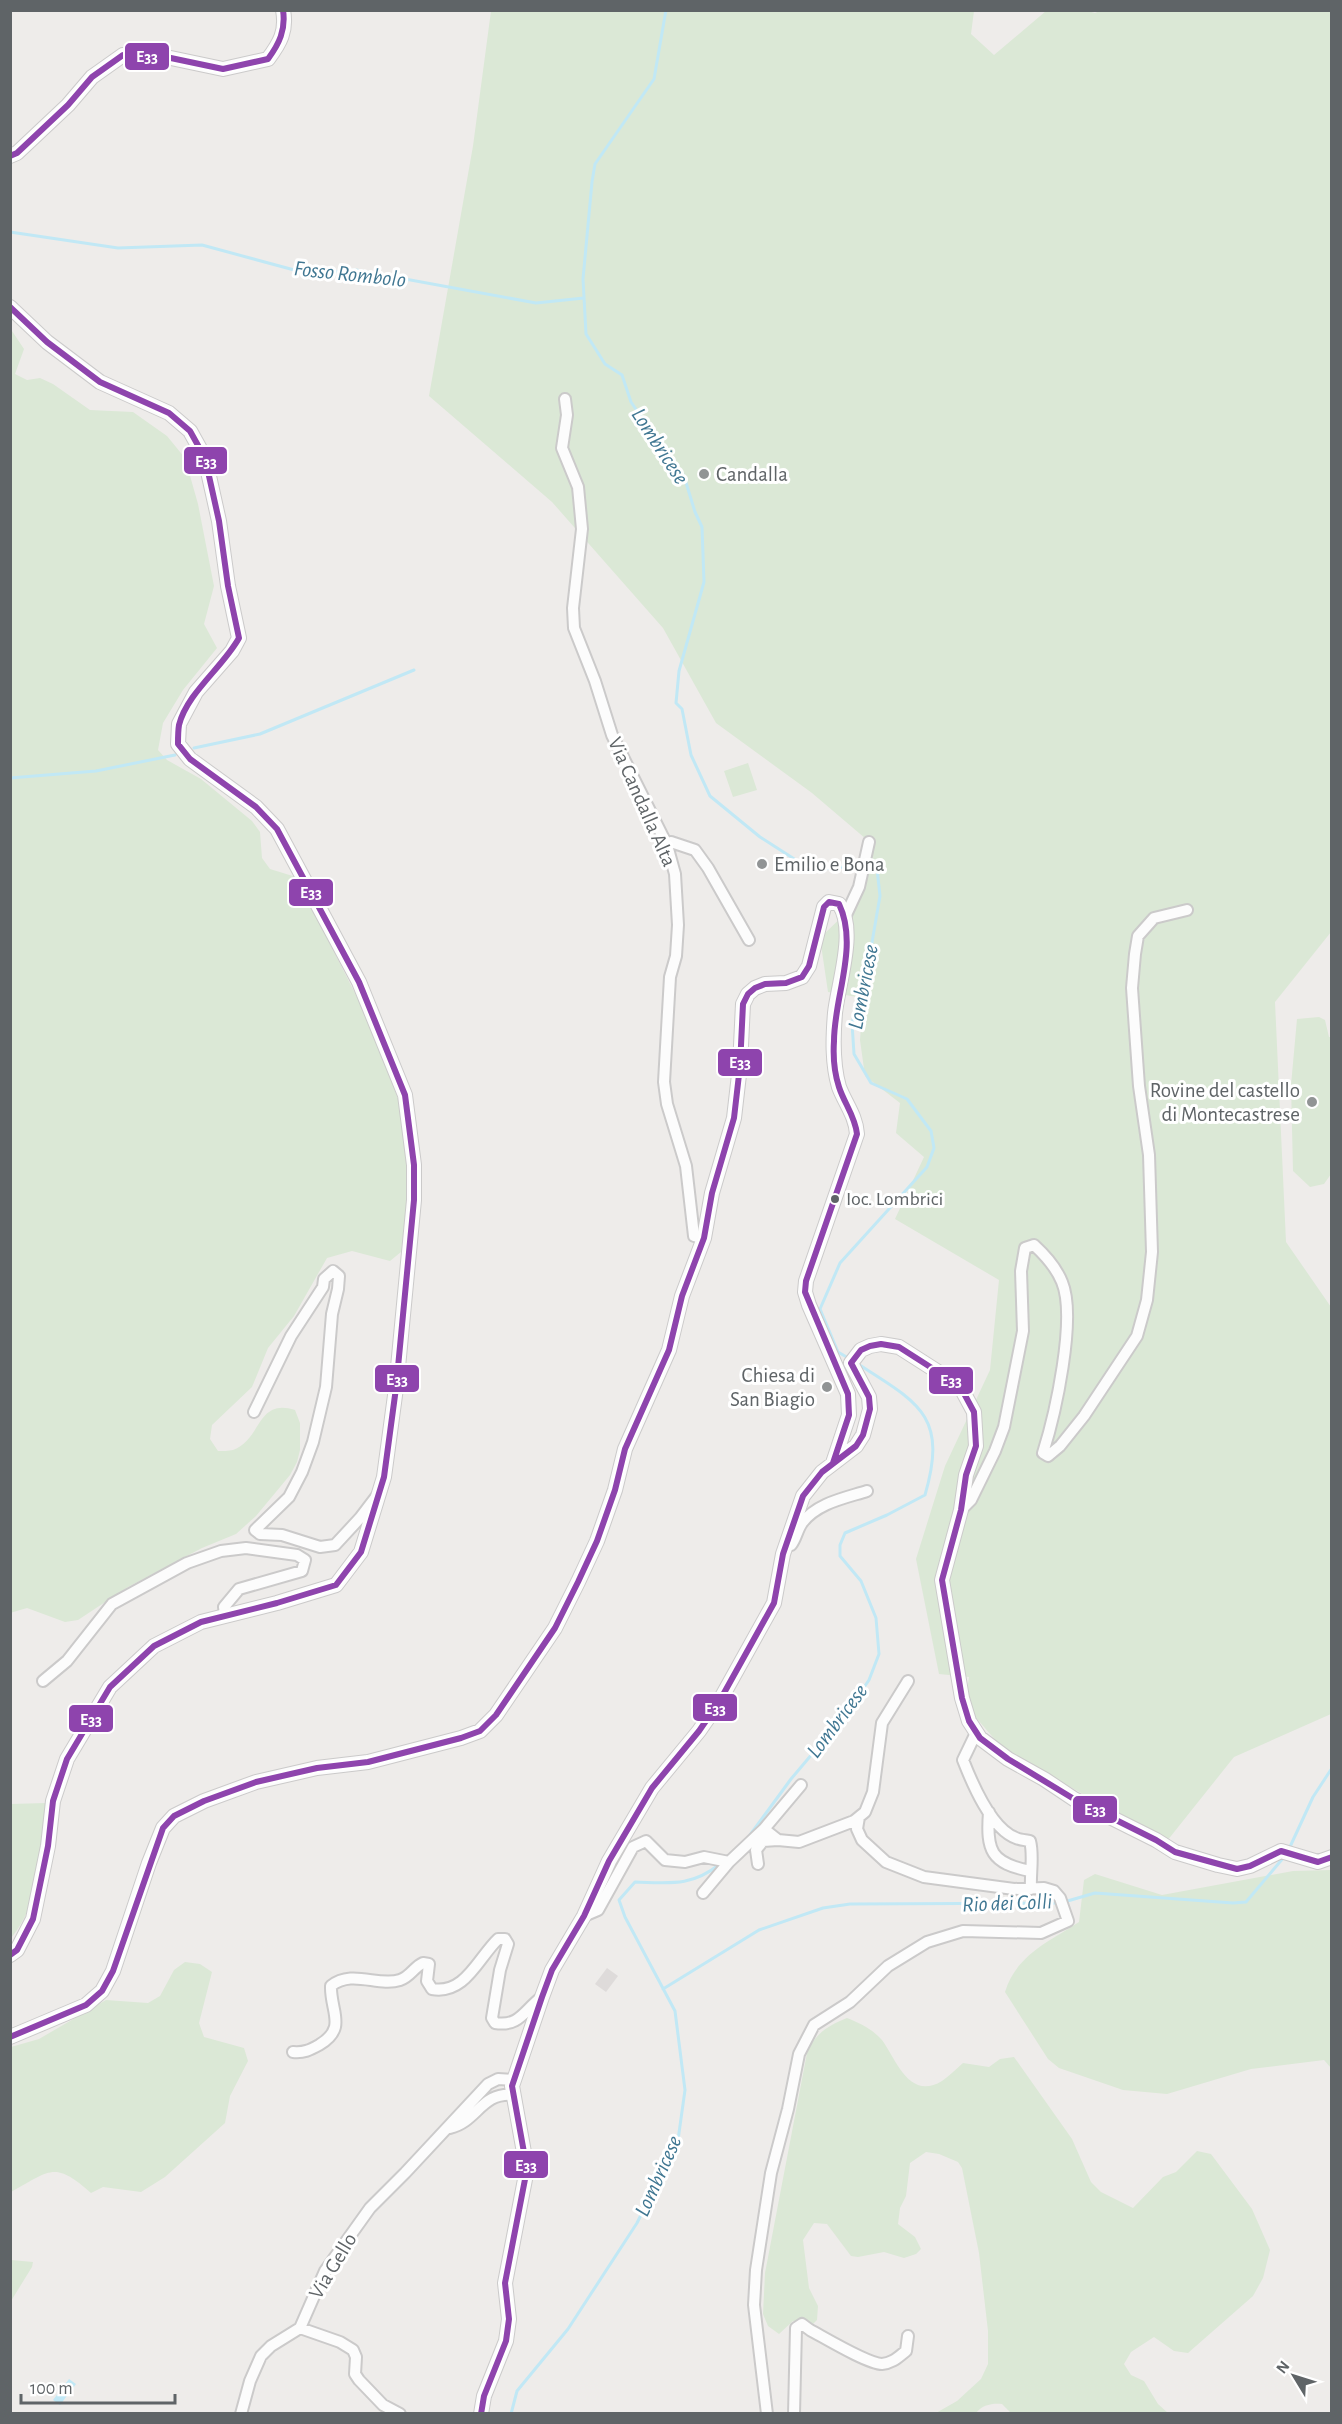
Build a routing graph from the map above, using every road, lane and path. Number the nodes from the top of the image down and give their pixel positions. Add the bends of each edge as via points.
1 (283, 10) edge
2 (10, 156) edge
3 (10, 308) edge
4 (565, 399) dead end
5 (869, 842) dead end
6 (667, 845) junction
7 (1187, 910) dead end
8 (846, 917) junction
9 (749, 940) dead end
10 (704, 1238) junction
11 (254, 1412) dead end
12 (833, 1463) junction
13 (383, 1487) junction
14 (867, 1491) dead end
15 (961, 1510) junction
16 (783, 1554) junction
17 (225, 1615) junction
18 (908, 1681) dead end
19 (44, 1682) dead end
20 (976, 1733) junction
21 (801, 1785) dead end
22 (989, 1812) junction
23 (859, 1817) junction
24 (764, 1829) junction
25 (778, 1840) junction
26 (1325, 1860) edge
27 (729, 1862) junction
28 (758, 1864) dead end
29 (1030, 1871) junction
30 (1031, 1889) junction
31 (703, 1893) dead end
32 (584, 1916) junction
33 (10, 1955) edge
34 (542, 1997) junction
35 (10, 2037) edge
36 (293, 2052) dead end
37 (513, 2088) junction
38 (300, 2328) junction
39 (908, 2336) dead end
40 (241, 2414) edge
41 (400, 2414) edge
42 (481, 2414) edge
43 (767, 2414) edge
44 (794, 2414) edge

1 - 2 street via 282,42 268,59 223,69 166,57 123,55 92,77 68,105
3 - 13 street via 100,382 169,413 190,431 205,458 239,638 196,692 178,724 178,744 190,759 256,807 277,829 359,982 405,1095 414,1200
4 - 6 street, Via Candalla Alta via 562,448 578,487 582,529 574,628 612,735
5 - 8 street via 859,887
6 - 9 street via 671,842 695,850
6 - 10 street, Via Candalla Alta via 675,874 678,926 670,977 664,1082 686,1166 694,1236
7 - 15 street via 1154,918 1138,936 1135,954 1132,988 1149,1155 1152,1252 1147,1300 1137,1336 1060,1446 1048,1456 1043,1453 1065,1356 1067,1308 1063,1283 1049,1260 1034,1245 1025,1248 1021,1271 1023,1331 1004,1427 971,1500
8 - 10 street via 839,904 829,902 824,906 809,966 802,977 755,988 743,1004 734,1119 712,1193
8 - 12 street via 834,1059 839,1086 857,1134 805,1292 848,1394 850,1407
10 - 35 street via 682,1296 669,1350 625,1449 597,1541 555,1628 496,1715 480,1731 461,1738 368,1762 317,1768 256,1782 174,1816 164,1828 149,1863 113,1971 102,1991 86,2005
11 - 13 street via 291,1336 323,1287 324,1279 333,1271 339,1276 338,1290 332,1314 326,1387 313,1442 289,1497 255,1530 320,1547 335,1545
12 - 15 street via 856,1446 867,1424 869,1397 851,1363 854,1357 861,1350 881,1344 898,1347 960,1386 974,1412 975,1446
12 - 16 street via 803,1496
13 - 17 street via 361,1552 336,1585
14 - 16 street via 832,1501 816,1511 802,1523
15 - 20 street via 942,1580 962,1698
16 - 32 street via 774,1603 719,1702 652,1788 609,1861
17 - 19 street via 224,1607 239,1588 302,1571 305,1560 297,1555 246,1548 222,1551 187,1563 112,1604 67,1661
17 - 33 street via 201,1622 154,1646 110,1687 67,1759 53,1802 33,1919 17,1950
18 - 23 street via 882,1723 873,1792
20 - 22 street via 963,1760
20 - 26 street via 1008,1759 1074,1799 1175,1852 1237,1869 1281,1851
21 - 24 street
22 - 29 street via 1015,1838 1030,1841
22 - 29 street via 989,1843 996,1858
23 - 25 street via 799,1842
23 - 30 street via 862,1840 886,1862 910,1873 1014,1890
24 - 25 street
24 - 27 street
25 - 28 street via 764,1841 756,1850
27 - 31 street
27 - 32 street via 705,1857 685,1862 665,1860 646,1841 633,1848 598,1910
29 - 30 street
30 - 43 street via 1054,1891 1068,1921 1041,1933 963,1931 927,1942 888,1966 850,2002 814,2025 799,2054 771,2173 756,2270 753,2305
32 - 34 street via 552,1970
34 - 36 street via 518,2020 495,2023 492,2018 508,1944 505,1939 498,1939 467,1977 451,1989 432,1989 427,1981 429,1964 423,1963 400,1981 336,1981 330,1992 335,2029 327,2040 312,2049
34 - 37 street
37 - 38 street, Via Gello via 480,2106 466,2122 447,2129 370,2208 332,2259
37 - 42 street via 526,2169 505,2283 509,2319 506,2341
38 - 40 street via 261,2356
38 - 41 street via 353,2350 359,2380 383,2405
39 - 44 street via 906,2350 894,2362 880,2364 802,2324 796,2328

